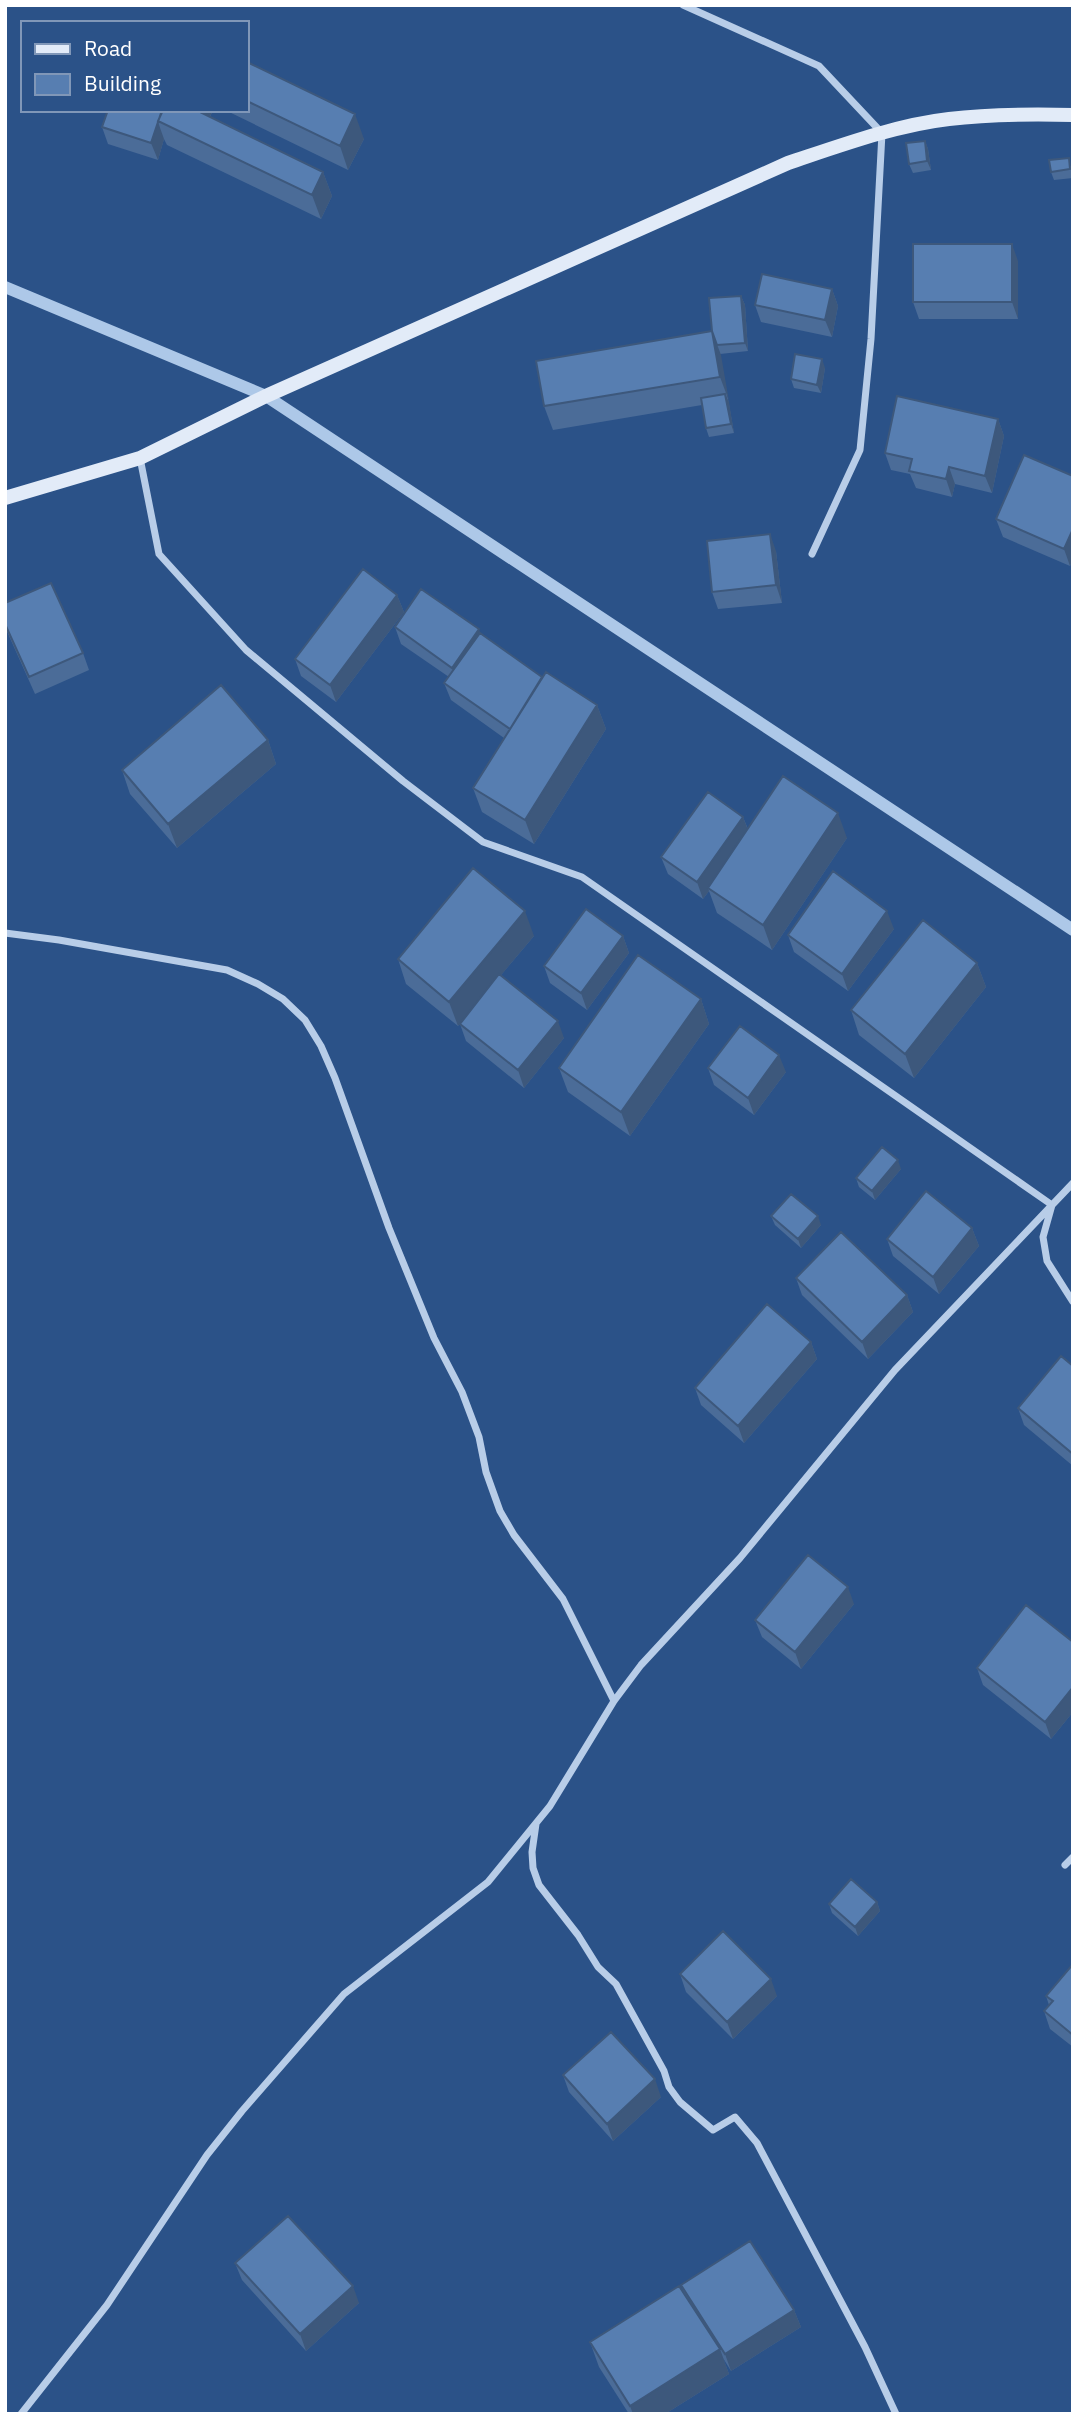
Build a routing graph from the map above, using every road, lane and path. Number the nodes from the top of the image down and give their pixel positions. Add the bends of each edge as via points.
1 (683, 5) edge
2 (1073, 115) edge
3 (882, 133) junction
4 (141, 458) junction
5 (5, 498) edge
6 (812, 554) dead end
7 (5, 933) edge
8 (1073, 1183) edge
9 (1052, 1205) junction
10 (1073, 1302) edge
11 (614, 1701) junction
12 (536, 1823) junction
13 (1073, 1857) edge
14 (1065, 1865) dead end
15 (20, 2414) edge
16 (897, 2414) edge

1 - 3 street via 819,66
2 - 3 main road via 947,119
3 - 4 main road via 788,163 266,396
3 - 6 street via 872,339 860,450
4 - 5 main road
4 - 9 street via 159,554 246,650 404,781 483,842 582,877
7 - 11 street via 227,970 283,999 305,1020 335,1078 389,1228 434,1338 462,1392 500,1511 563,1599
8 - 9 street
9 - 10 street via 1043,1237 1047,1261
9 - 11 street via 895,1370 740,1558 641,1665
11 - 12 street
12 - 15 street via 488,1882 344,1994 307,2035 207,2155 107,2305
12 - 16 street via 532,1852 539,1885 598,1968 615,1984 680,2102 712,2130 734,2117 757,2143
13 - 14 street

